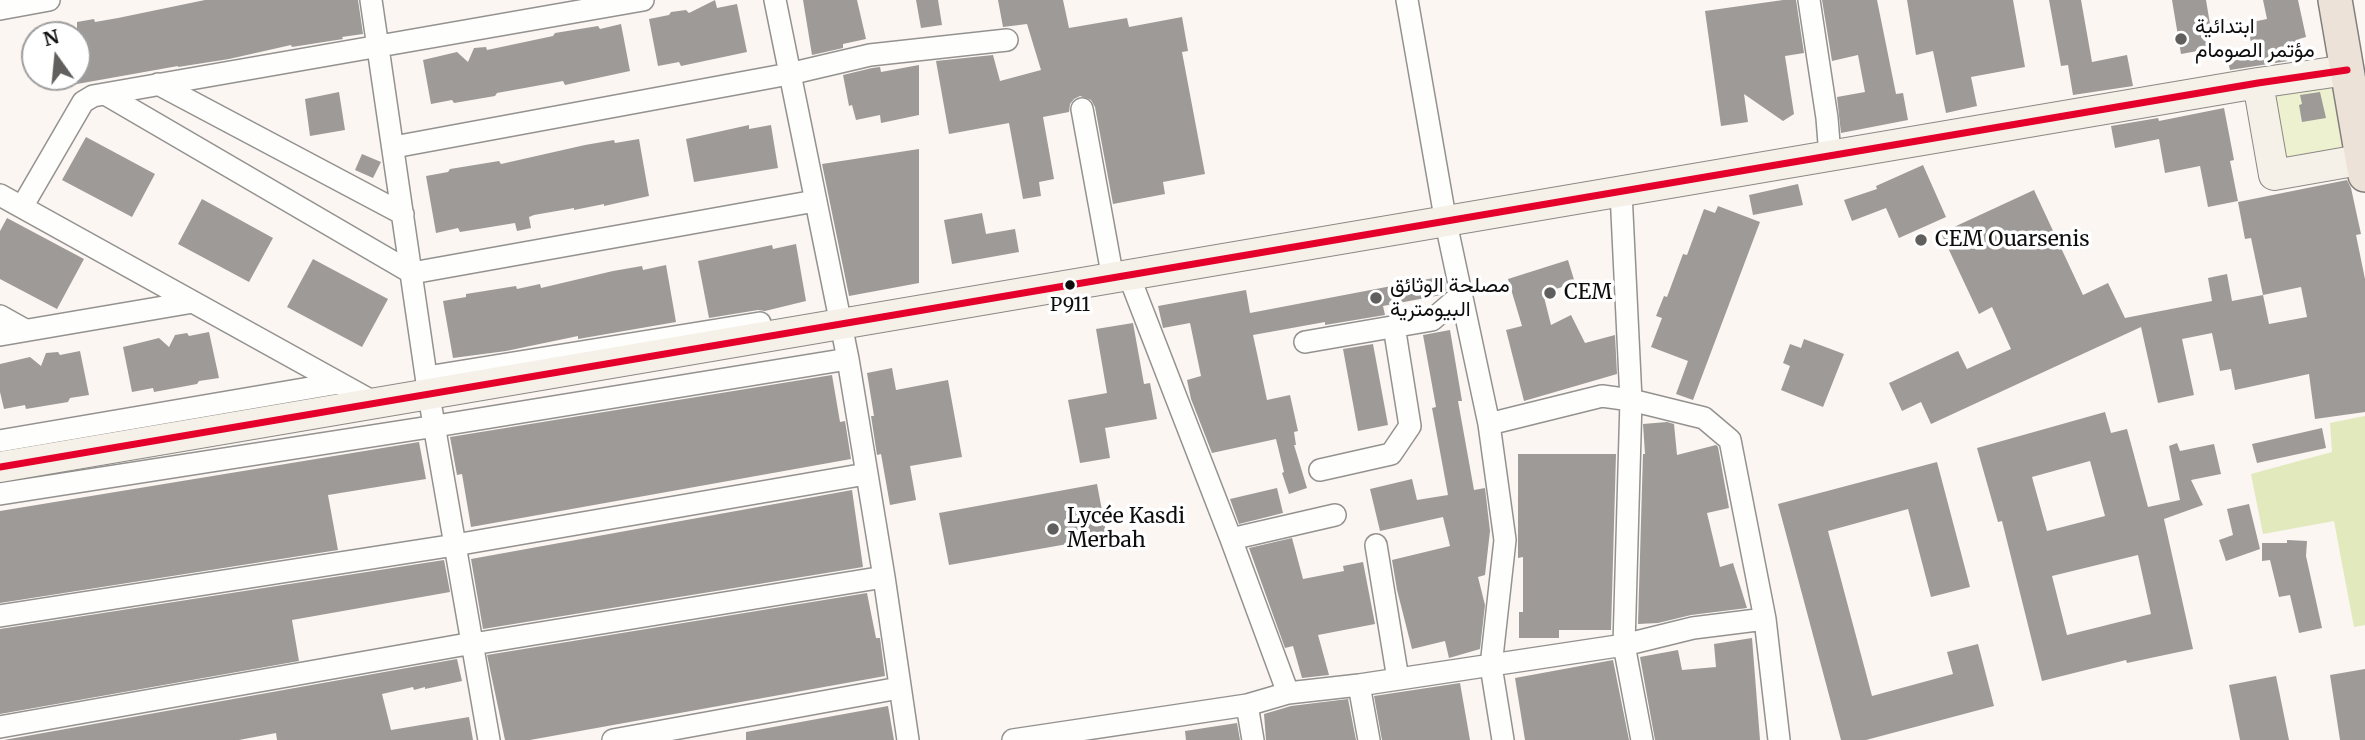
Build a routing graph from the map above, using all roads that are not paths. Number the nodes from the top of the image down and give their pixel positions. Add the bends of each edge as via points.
1 (47, 0) edge
2 (371, 0) edge
3 (643, 0) edge
4 (775, 0) edge
5 (1407, 0) edge
6 (1809, 0) edge
7 (2335, 0) edge
8 (0, 9) edge
9 (1007, 40) dead end
10 (379, 46) junction
11 (2347, 71) junction
12 (789, 74) junction
13 (2258, 83) junction
14 (158, 84) junction
15 (105, 94) junction
16 (1082, 110) dead end
17 (394, 147) junction
18 (1830, 156) junction
19 (2364, 164) edge
20 (1622, 192) junction
21 (0, 195) edge
22 (815, 201) junction
23 (22, 207) junction
24 (404, 214) junction
25 (1446, 222) junction
26 (412, 273) junction
27 (1121, 278) junction
28 (1461, 295) junction
29 (193, 302) junction
30 (0, 316) edge
31 (840, 319) junction
32 (1395, 326) junction
33 (25, 331) junction
34 (0, 335) edge
35 (1305, 342) dead end
36 (848, 359) junction
37 (339, 383) junction
38 (428, 386) junction
39 (1631, 400) junction
40 (377, 404) junction
41 (1489, 424) junction
42 (436, 426) junction
43 (0, 441) edge
44 (0, 467) edge
45 (1320, 470) dead end
46 (866, 474) junction
47 (0, 494) edge
48 (1335, 515) dead end
49 (1231, 539) junction
50 (455, 545) junction
51 (1376, 545) dead end
52 (884, 577) junction
53 (0, 616) edge
54 (1765, 619) junction
55 (473, 643) junction
56 (1624, 645) junction
57 (1491, 666) junction
58 (1398, 679) junction
59 (1359, 685) junction
60 (899, 688) junction
61 (1288, 693) junction
62 (1247, 705) junction
63 (0, 727) edge
64 (1135, 732) edge
65 (1020, 739) edge
66 (489, 740) edge
67 (613, 740) edge
68 (908, 740) edge
69 (1253, 740) edge
70 (1369, 740) edge
71 (1503, 740) edge
72 (1642, 740) edge
73 (1779, 740) edge

1 - 8 street
2 - 10 street
3 - 10 street
4 - 12 street
5 - 25 street
6 - 18 street
7 - 11 main road
9 - 12 street via 870,55
10 - 14 street
10 - 17 street
11 - 13 main road
11 - 19 main road
12 - 17 street
12 - 22 street
13 - 18 main road
13 - 19 main road via 2274,175
14 - 15 street
14 - 24 street
15 - 23 street via 83,102
15 - 26 street
16 - 27 street
17 - 24 street
18 - 20 main road
20 - 25 main road
20 - 39 street
21 - 23 street
22 - 26 street
22 - 31 street
23 - 29 street
24 - 26 street
25 - 27 main road
25 - 28 street
26 - 38 street
27 - 31 main road
27 - 49 street
28 - 32 street via 1432,320
28 - 41 street
29 - 33 street
29 - 37 street
30 - 33 street
31 - 36 street
31 - 38 main road
32 - 35 street
32 - 45 street via 1409,426 1391,454
33 - 34 street
36 - 42 street
36 - 46 street
37 - 40 street
37 - 43 street
38 - 40 main road
38 - 42 street
39 - 41 street via 1602,396
39 - 54 street via 1704,418 1731,440
39 - 56 street
40 - 44 main road
41 - 57 street via 1505,540
42 - 47 street
42 - 50 street
46 - 50 street
46 - 52 street
48 - 49 street
49 - 61 street
50 - 53 street
50 - 55 street
51 - 58 street
52 - 55 street
52 - 60 street
54 - 56 street via 1693,628
54 - 73 street
55 - 63 street
55 - 66 street
56 - 57 street
56 - 72 street
57 - 58 street
57 - 71 street
58 - 59 street
59 - 61 street
59 - 70 street
60 - 67 street
60 - 68 street
61 - 62 street
62 - 64 street
62 - 69 street
64 - 65 street

